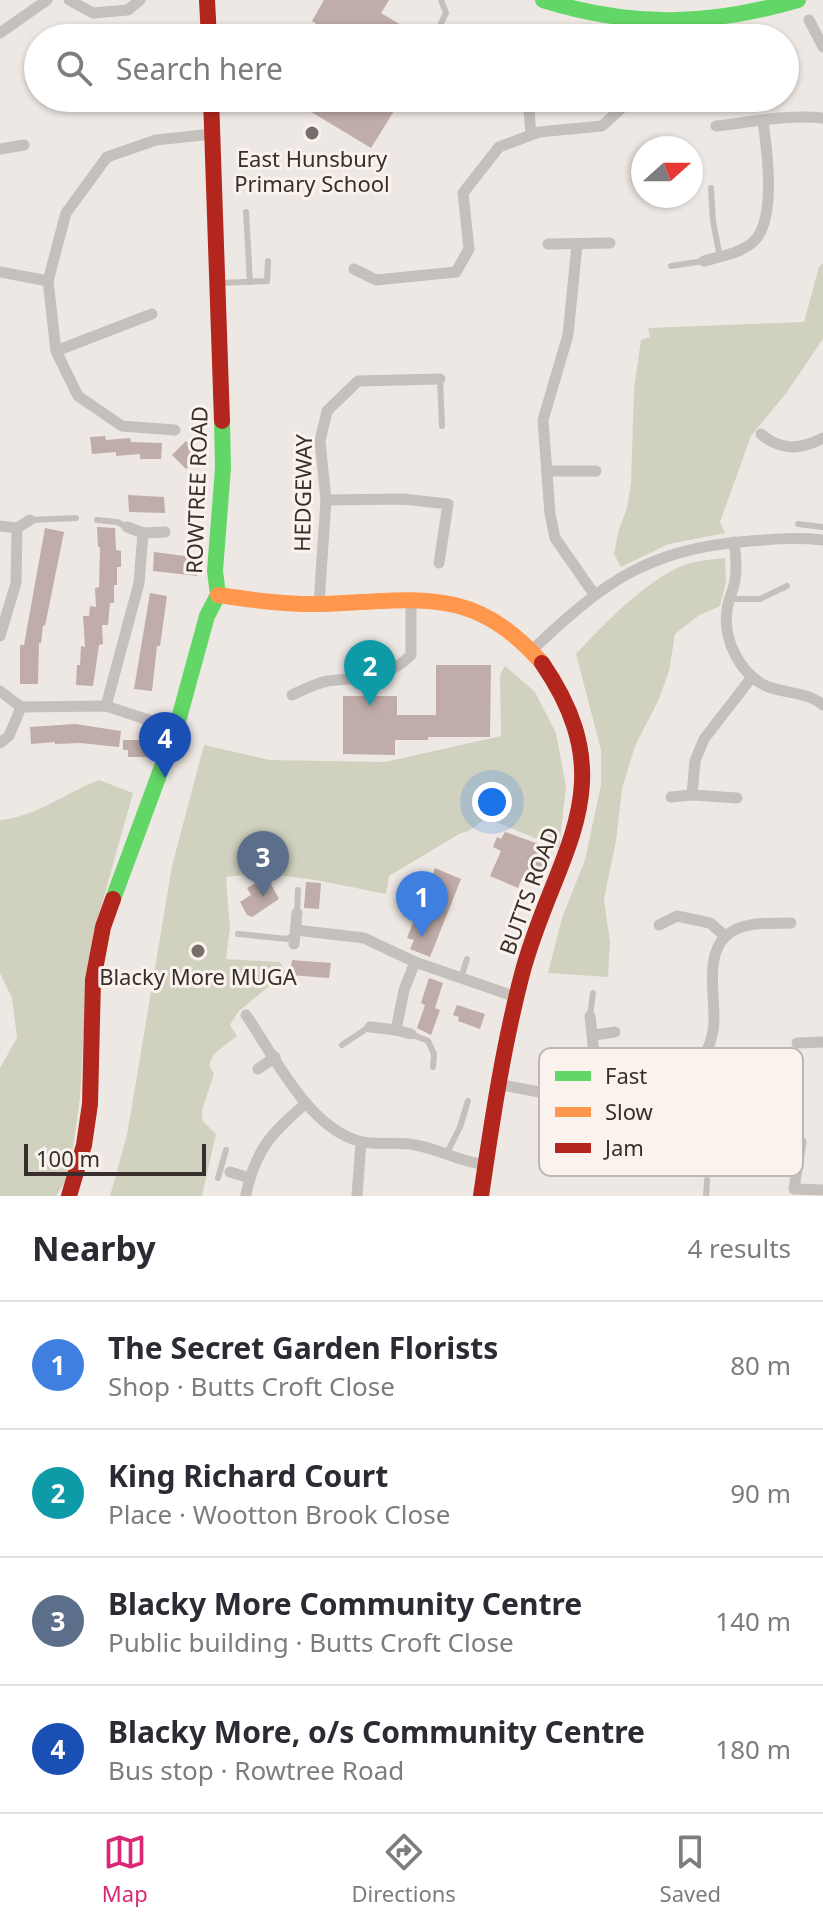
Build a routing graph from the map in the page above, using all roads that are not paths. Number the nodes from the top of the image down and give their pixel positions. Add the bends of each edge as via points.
1 (47, 0) edge
2 (69, 0) edge
3 (140, 0) edge
4 (207, 0) edge
5 (441, 0) edge
6 (791, 1) edge
7 (553, 2) edge
8 (809, 20) dead end
9 (208, 24) edge
10 (441, 24) edge
11 (621, 24) edge
12 (691, 24) edge
13 (0, 33) edge
14 (823, 47) edge
15 (211, 112) edge
16 (529, 112) edge
17 (617, 112) edge
18 (823, 118) edge
19 (763, 121) junction
20 (716, 126) dead end
21 (212, 134) junction
22 (531, 135) junction
23 (24, 145) dead end
24 (0, 149) edge
25 (711, 188) dead end
26 (246, 212) dead end
27 (610, 243) dead end
28 (548, 244) dead end
29 (577, 245) junction
30 (720, 257) junction
31 (268, 261) dead end
32 (704, 261) joint
33 (671, 266) dead end
34 (354, 269) dead end
35 (0, 272) edge
36 (48, 281) junction
37 (250, 282) junction
38 (216, 283) junction
39 (152, 314) dead end
40 (56, 351) junction
41 (440, 379) joint
42 (442, 426) dead end
43 (175, 430) dead end
44 (761, 434) dead end
45 (823, 438) edge
46 (547, 471) junction
47 (596, 471) dead end
48 (326, 500) junction
49 (76, 518) dead end
50 (30, 520) joint
51 (97, 520) dead end
52 (798, 524) dead end
53 (0, 526) edge
54 (127, 527) joint
55 (823, 527) edge
56 (17, 528) junction
57 (165, 532) dead end
58 (143, 533) junction
59 (823, 540) edge
60 (734, 542) junction
61 (439, 563) dead end
62 (787, 586) dead end
63 (594, 594) junction
64 (218, 595) junction
65 (411, 598) junction
66 (730, 599) junction
67 (319, 604) junction
68 (0, 634) edge
69 (532, 650) junction
70 (752, 677) junction
71 (0, 691) edge
72 (292, 695) dead end
73 (823, 705) edge
74 (106, 706) junction
75 (21, 707) junction
76 (176, 729) junction
77 (0, 743) edge
78 (692, 795) junction
79 (671, 797) dead end
80 (737, 798) dead end
81 (298, 890) dead end
82 (297, 913) joint
83 (791, 923) dead end
84 (659, 925) dead end
85 (238, 934) dead end
86 (296, 936) junction
87 (725, 936) junction
88 (467, 959) dead end
89 (415, 962) junction
90 (461, 978) junction
91 (593, 993) dead end
92 (516, 997) junction
93 (246, 1015) dead end
94 (590, 1016) joint
95 (370, 1027) joint
96 (396, 1030) junction
97 (615, 1032) dead end
98 (411, 1034) joint
99 (594, 1035) junction
100 (823, 1042) edge
101 (797, 1043) dead end
102 (342, 1045) dead end
103 (594, 1048) edge
104 (706, 1048) edge
105 (275, 1057) junction
106 (433, 1067) dead end
107 (258, 1069) dead end
108 (497, 1084) junction
109 (539, 1092) edge
110 (468, 1101) dead end
111 (306, 1103) junction
112 (361, 1142) junction
113 (226, 1150) dead end
114 (446, 1155) junction
115 (486, 1165) junction
116 (225, 1170) junction
117 (796, 1176) edge
118 (218, 1178) dead end
119 (250, 1178) junction
120 (707, 1180) dead end
121 (823, 1190) edge
122 (246, 1194) dead end
123 (69, 1196) edge
124 (357, 1196) edge
125 (481, 1196) edge
126 (706, 1196) edge

1 - 13 street
2 - 3 street via 93,13 128,10
4 - 9 street
5 - 10 lane via 446,13
6 - 12 street
7 - 11 street
8 - 14 street
15 - 21 street, ROWTREE ROAD
16 - 22 street
17 - 22 street via 602,126
18 - 19 street
19 - 20 street
19 - 30 street via 768,162 764,221 747,247
21 - 36 street via 156,140 107,157 66,213
21 - 38 street, ROWTREE ROAD
22 - 34 street via 499,147 463,193 469,249 456,272 376,280
23 - 24 street
25 - 30 lane
26 - 37 lane
27 - 29 street
28 - 29 street
29 - 46 street via 568,335 543,420
30 - 32 street
31 - 37 lane via 267,281
32 - 33 lane
35 - 36 street
36 - 40 street
37 - 38 lane
38 - 64 street, ROWTREE ROAD via 223,452
39 - 40 street
40 - 43 street via 78,396 122,426
41 - 42 lane
41 - 48 street, HEDGEWAY via 358,381 327,411 320,441
44 - 45 street via 786,448
46 - 47 street
46 - 63 street via 555,538
48 - 61 street via 448,504
48 - 67 street, HEDGEWAY
49 - 50 lane
50 - 56 street
51 - 54 lane
52 - 55 lane
53 - 56 street
54 - 58 street
56 - 68 street via 16,583
57 - 58 street
58 - 74 street via 139,583
59 - 60 street
60 - 63 street via 663,556
60 - 66 street via 736,573
62 - 66 lane via 760,599
63 - 69 street
64 - 67 street, BUTTS ROAD
64 - 76 street, ROWTREE ROAD via 207,616
65 - 67 street, BUTTS ROAD
65 - 69 street, BUTTS ROAD via 477,612
65 - 72 street via 411,655 399,667 364,679 325,681
66 - 70 street via 727,634
69 - 92 street, BUTTS ROAD via 566,703 578,737 581,794 573,839
70 - 73 street
70 - 78 street via 704,739 695,761
71 - 75 street
74 - 75 street
74 - 76 street
75 - 77 street via 9,736
76 - 123 street, ROWTREE ROAD via 103,927 90,1020 90,1104
78 - 79 street
78 - 80 street
81 - 82 lane
82 - 86 street
83 - 87 street via 749,924
84 - 87 street via 677,916 710,923
85 - 86 lane
86 - 89 street via 364,938
87 - 104 street via 715,957 713,1033
88 - 90 lane
89 - 90 street
89 - 96 street
90 - 92 street
91 - 94 lane
92 - 108 street, BUTTS ROAD
93 - 105 street
94 - 99 street
95 - 96 street
95 - 102 lane
96 - 98 street
97 - 99 street
98 - 106 lane via 428,1041
99 - 103 street
100 - 101 street
105 - 107 street
105 - 111 street
108 - 109 street
108 - 115 street, BUTTS ROAD
110 - 114 lane
111 - 112 street via 338,1134
111 - 119 street via 263,1145
112 - 114 street via 414,1145
112 - 124 street
113 - 116 lane
114 - 115 street
115 - 125 street, BUTTS ROAD
116 - 118 lane
116 - 119 street
117 - 121 street via 794,1189
119 - 122 street
120 - 126 lane

